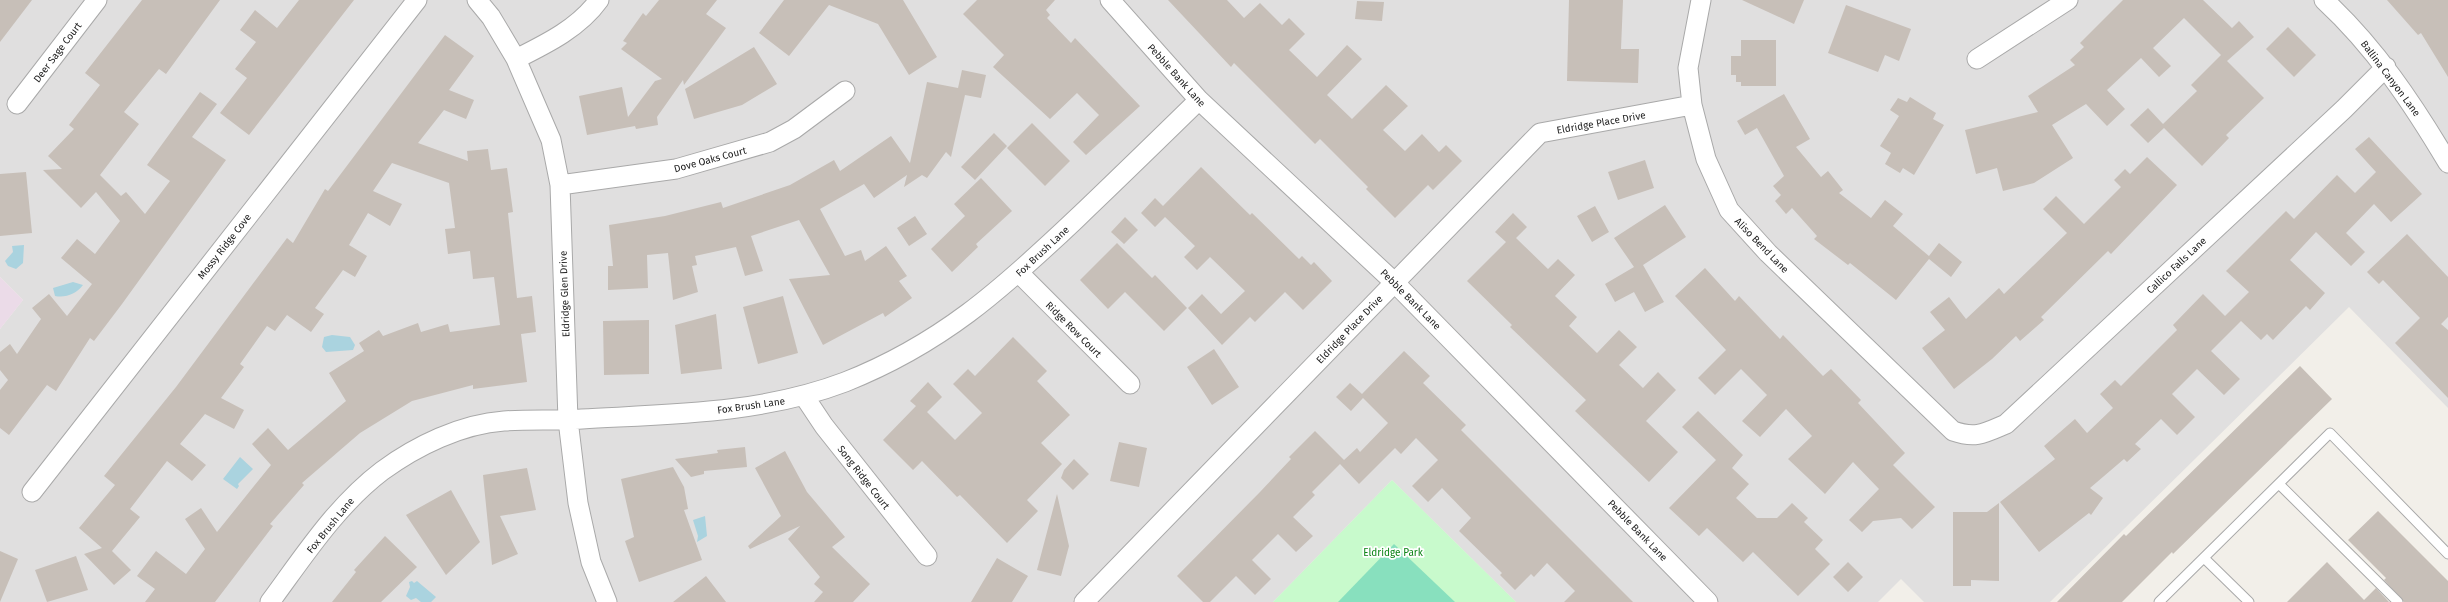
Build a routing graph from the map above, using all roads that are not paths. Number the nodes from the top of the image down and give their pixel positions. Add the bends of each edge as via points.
1 (96, 0) edge
2 (417, 0) edge
3 (477, 0) edge
4 (599, 0) edge
5 (1110, 0) edge
6 (1701, 0) edge
7 (2068, 0) edge
8 (2324, 0) edge
9 (516, 59) junction
10 (1977, 59) dead end
11 (2386, 67) junction
12 (845, 91) dead end
13 (1199, 100) junction
14 (17, 104) dead end
15 (1692, 105) junction
16 (2448, 164) edge
17 (560, 185) junction
18 (1019, 273) junction
19 (1394, 282) junction
20 (1130, 384) dead end
21 (804, 396) junction
22 (568, 420) junction
23 (1953, 432) joint
24 (2279, 484) junction
25 (32, 492) dead end
26 (2448, 554) edge
27 (927, 556) dead end
28 (2204, 558) junction
29 (2161, 601) edge
30 (270, 602) edge
31 (607, 602) edge
32 (1084, 602) edge
33 (1708, 602) edge
34 (2249, 602) edge
35 (2398, 602) edge

1 - 14 street, Deer Sage Court
2 - 25 street, Mossy Ridge Cove
3 - 9 street, Eldridge Glen Drive via 491,17
4 - 9 street via 590,12 552,41
5 - 13 street, Pebble Bank Lane
6 - 15 street, Aliso Bend Lane via 1688,68
7 - 10 street
8 - 11 street, Ballina Canyon Lane
9 - 17 street, Eldridge Glen Drive via 551,140
11 - 16 street, Ballina Canyon Lane via 2421,117
11 - 23 street, Callico Falls Lane via 2006,424 1980,435
12 - 17 street, Dove Oaks Court via 794,129 770,142 676,169
13 - 18 street, Fox Brush Lane
13 - 19 street, Pebble Bank Lane
15 - 19 street, Eldridge Place Drive via 1540,133
15 - 23 street, Aliso Bend Lane via 1706,158 1729,210 1768,254
17 - 22 street, Eldridge Glen Drive
18 - 20 street, Ridge Row Court
18 - 21 street, Fox Brush Lane via 939,335 892,361 845,382
19 - 32 street, Eldridge Place Drive
19 - 33 street, Pebble Bank Lane
21 - 22 street, Fox Brush Lane via 743,408
21 - 27 street, Song Ridge Court via 824,426
22 - 30 street, Fox Brush Lane via 502,421 476,426 434,440 407,454 381,472 336,515
22 - 31 street, Eldridge Glen Drive via 585,542
24 - 26 lane via 2330,433
24 - 28 lane
24 - 35 lane
28 - 29 lane
28 - 34 lane

